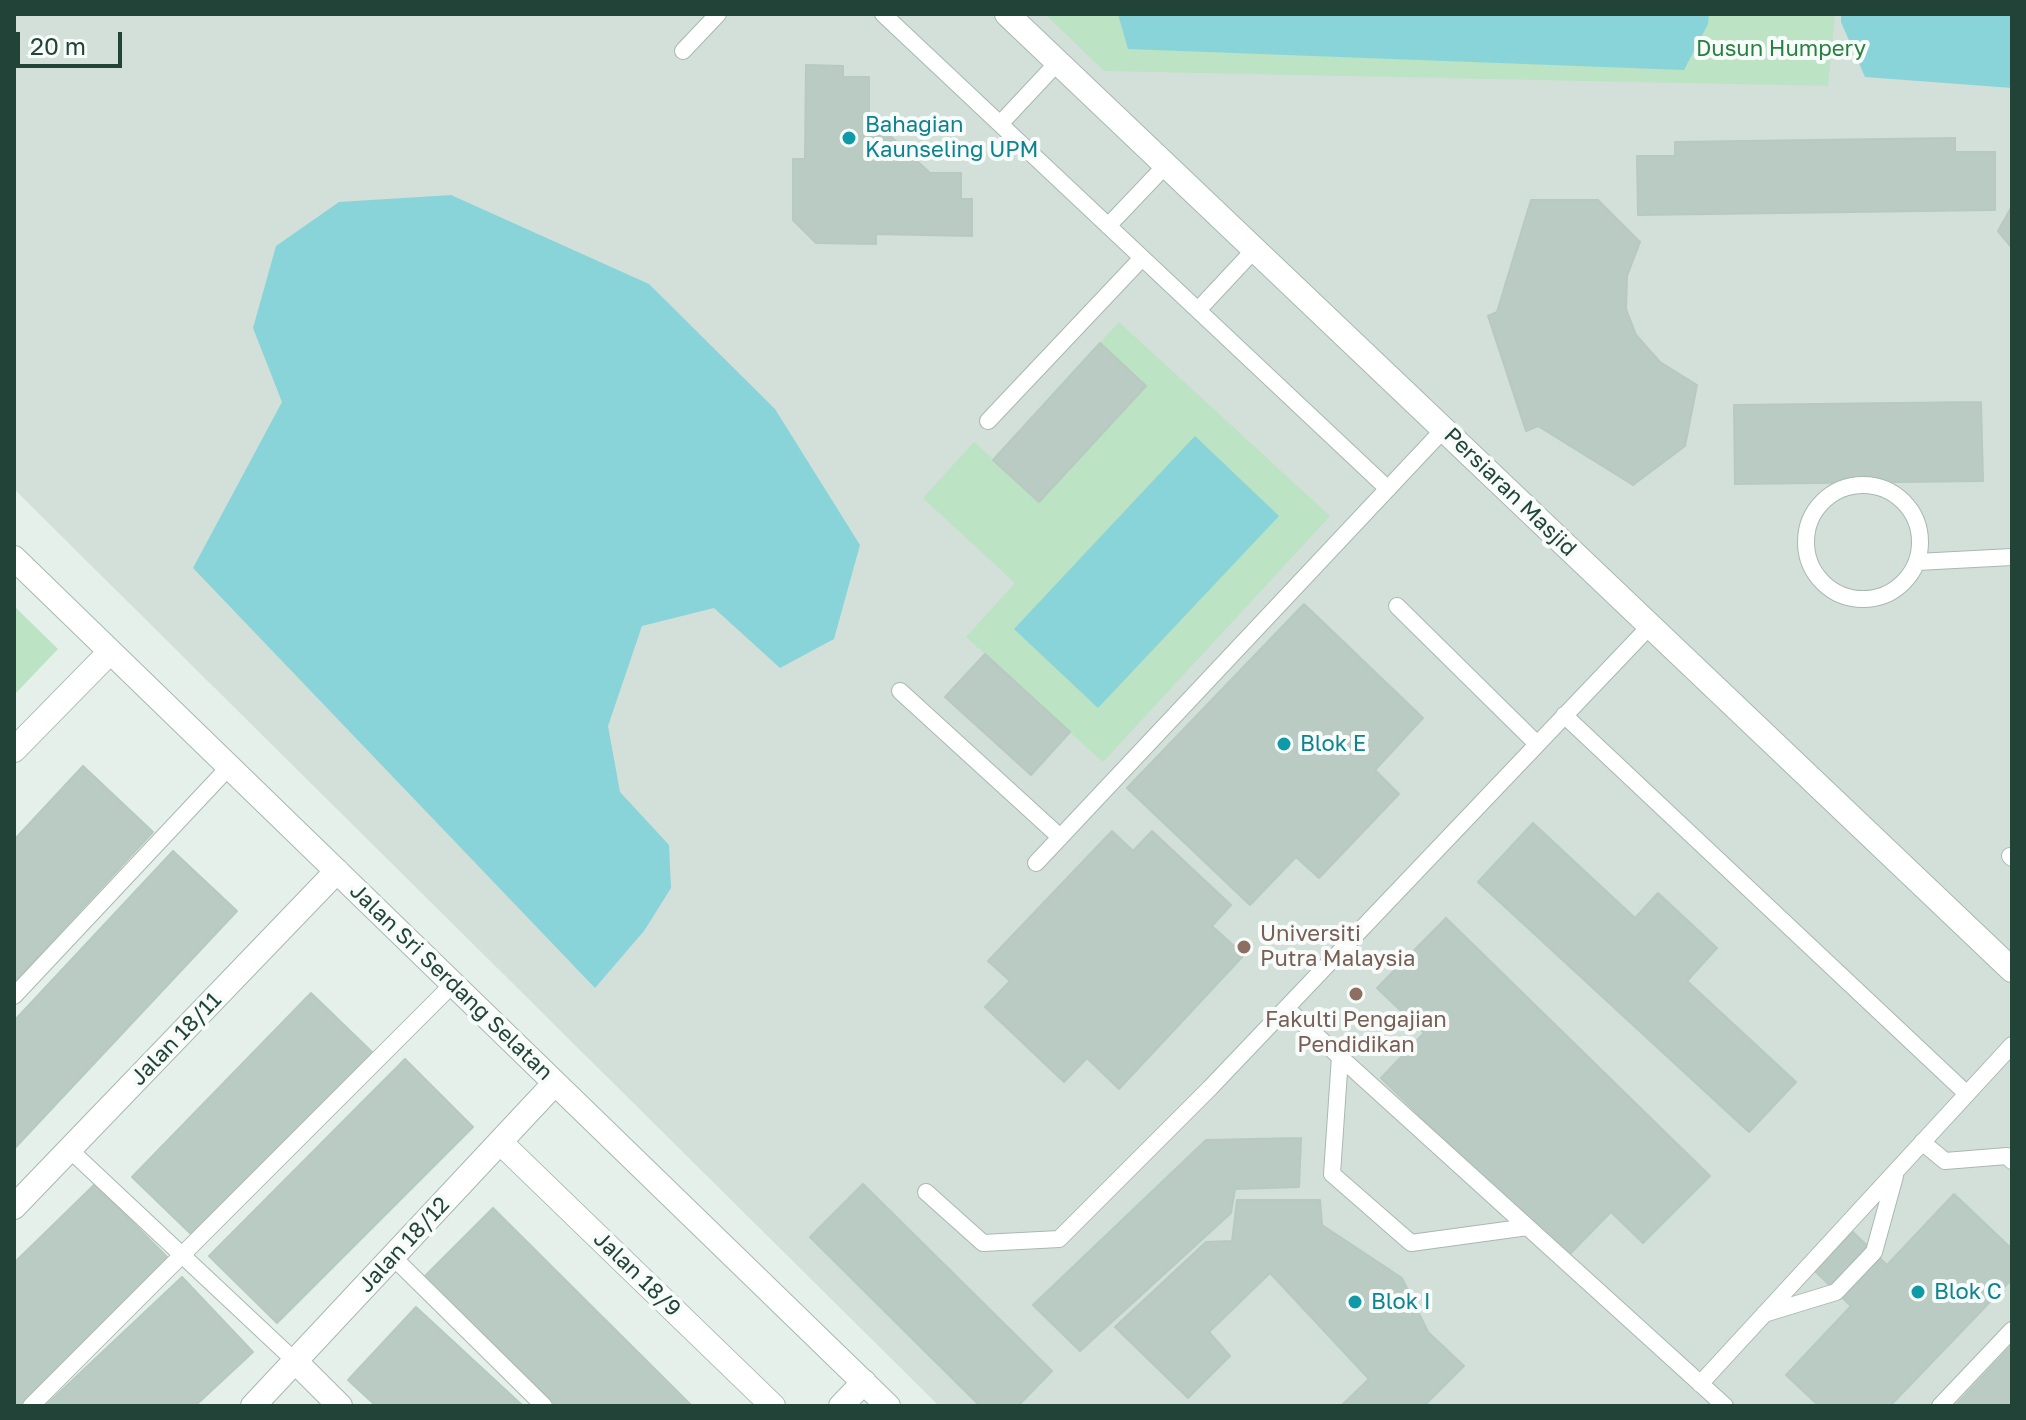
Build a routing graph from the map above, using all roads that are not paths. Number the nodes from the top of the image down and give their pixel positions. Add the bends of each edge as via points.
1 (718, 14) edge
2 (883, 14) edge
3 (1007, 14) edge
4 (683, 51) dead end
5 (1058, 62) junction
6 (1000, 124) junction
7 (1166, 165) junction
8 (1108, 226) junction
9 (1255, 249) junction
10 (1142, 258) junction
11 (1198, 310) junction
12 (988, 421) dead end
13 (1444, 429) junction
14 (1388, 489) junction
15 (2012, 557) edge
16 (14, 558) edge
17 (1917, 562) junction
18 (1397, 606) dead end
19 (1650, 626) junction
20 (110, 652) junction
21 (900, 691) dead end
22 (1564, 715) junction
23 (1537, 744) junction
24 (14, 750) edge
25 (229, 767) junction
26 (1060, 837) junction
27 (1036, 863) dead end
28 (337, 871) junction
29 (2012, 970) edge
30 (453, 984) junction
31 (14, 996) edge
32 (1286, 1008) junction
33 (2012, 1045) edge
34 (1340, 1057) junction
35 (555, 1083) junction
36 (1967, 1094) junction
37 (1922, 1142) junction
38 (501, 1143) junction
39 (70, 1150) junction
40 (2012, 1161) edge
41 (1896, 1171) junction
42 (926, 1192) dead end
43 (14, 1207) edge
44 (1528, 1227) junction
45 (182, 1255) junction
46 (393, 1257) junction
47 (1764, 1315) junction
48 (2012, 1330) edge
49 (296, 1362) junction
50 (864, 1382) junction
51 (1700, 1384) junction
52 (31, 1406) edge
53 (253, 1406) edge
54 (340, 1406) edge
55 (544, 1406) edge
56 (773, 1406) edge
57 (841, 1406) edge
58 (888, 1406) edge
59 (1725, 1406) edge
60 (1940, 1406) edge

1 - 4 lane
2 - 6 lane
3 - 5 street, Persiaran Masjid
5 - 6 lane
5 - 7 street, Persiaran Masjid
6 - 8 lane
7 - 8 lane
7 - 9 street, Persiaran Masjid
8 - 10 lane
9 - 11 lane
9 - 13 street, Persiaran Masjid
10 - 11 lane
10 - 12 lane
11 - 14 lane
13 - 14 lane
13 - 19 street, Persiaran Masjid
14 - 26 lane
15 - 17 lane
16 - 20 street, Jalan Sri Serdang Selatan
17 - 17 lane via 1901,585 1877,598 1841,595 1812,570 1805,543 1812,513 1841,488 1880,487 1897,496 1914,518 1920,544
18 - 23 lane
19 - 22 lane
19 - 29 street, Persiaran Masjid
20 - 24 street
20 - 25 street, Jalan Sri Serdang Selatan
21 - 26 lane
22 - 23 lane
22 - 36 lane
23 - 32 lane
25 - 28 street, Jalan Sri Serdang Selatan
25 - 31 lane
26 - 27 lane
28 - 30 street, Jalan Sri Serdang Selatan
28 - 39 street, Jalan 18/11
30 - 35 street, Jalan Sri Serdang Selatan
30 - 45 lane
32 - 34 lane
32 - 42 lane via 1059,1239 983,1243
33 - 36 lane
34 - 44 lane
34 - 44 lane via 1332,1174 1411,1243
35 - 38 street, Jalan 18/12
35 - 50 street, Jalan Sri Serdang Selatan
36 - 37 lane
37 - 40 lane via 1945,1161 2007,1156
37 - 41 lane
38 - 46 street, Jalan 18/12
38 - 56 street, Jalan 18/9
39 - 43 street, Jalan 18/11
39 - 45 lane
41 - 47 lane
41 - 47 lane via 1874,1252 1836,1292
44 - 51 lane
45 - 49 lane
45 - 52 lane
46 - 49 street, Jalan 18/12
46 - 55 lane
47 - 51 lane
48 - 60 lane
49 - 53 street, Jalan 18/12
49 - 54 street
50 - 57 street
50 - 58 street, Jalan Sri Serdang Selatan
51 - 59 lane

